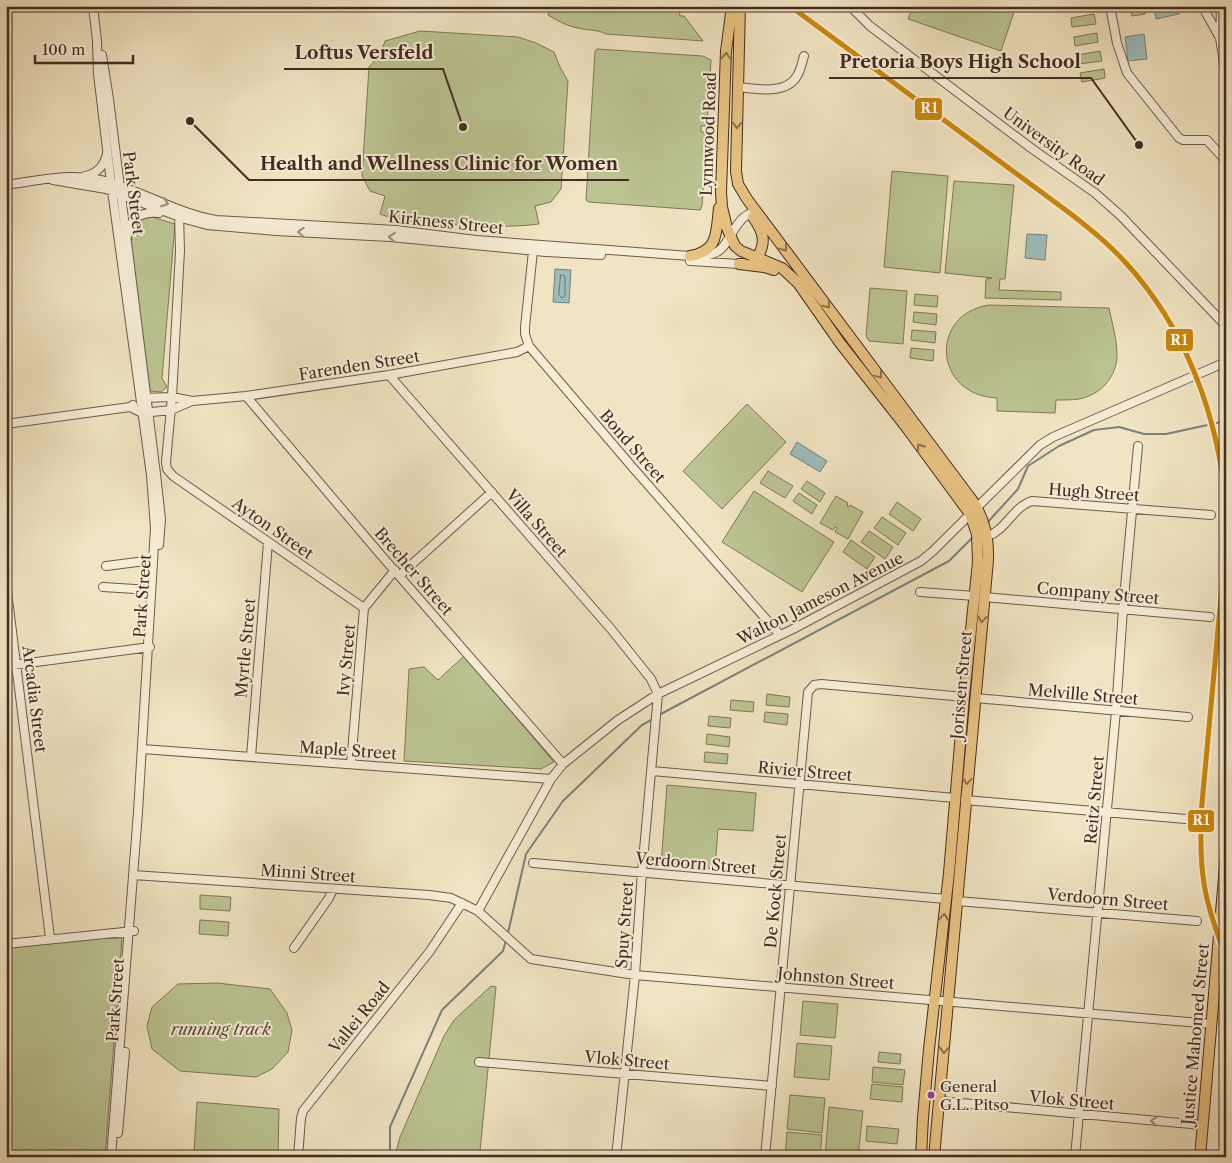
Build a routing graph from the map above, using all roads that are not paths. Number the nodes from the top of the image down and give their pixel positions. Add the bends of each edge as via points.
1 (93, 6) edge
2 (732, 6) edge
3 (740, 6) edge
4 (850, 6) edge
5 (1110, 6) edge
6 (1204, 6) edge
7 (1221, 6) edge
8 (1220, 38) junction
9 (97, 41) junction
10 (804, 56) dead end
11 (1226, 74) edge
12 (738, 87) junction
13 (108, 151) junction
14 (1226, 161) edge
15 (81, 177) junction
16 (47, 180) junction
17 (115, 184) junction
18 (6, 185) edge
19 (721, 192) junction
20 (116, 193) junction
21 (753, 212) junction
22 (176, 213) junction
23 (453, 237) junction
24 (730, 238) junction
25 (434, 242) junction
26 (475, 246) junction
27 (535, 248) junction
28 (127, 252) junction
29 (690, 256) junction
30 (756, 258) junction
31 (739, 264) junction
32 (804, 274) joint
33 (795, 279) junction
34 (1225, 324) edge
35 (850, 336) junction
36 (840, 343) junction
37 (529, 346) junction
38 (1226, 362) edge
39 (389, 375) junction
40 (172, 396) junction
41 (246, 396) junction
42 (143, 398) junction
43 (192, 401) junction
44 (130, 407) junction
45 (171, 410) junction
46 (145, 413) junction
47 (6, 424) edge
48 (1138, 446) dead end
49 (492, 492) junction
50 (1132, 508) junction
51 (974, 513) junction
52 (1211, 514) dead end
53 (985, 538) junction
54 (268, 542) junction
55 (153, 560) junction
56 (106, 566) dead end
57 (397, 573) junction
58 (6, 582) edge
59 (103, 587) dead end
60 (151, 590) junction
61 (920, 592) dead end
62 (979, 596) junction
63 (364, 608) junction
64 (1123, 609) junction
65 (1210, 618) dead end
66 (780, 635) junction
67 (149, 647) junction
68 (17, 665) junction
69 (6, 666) edge
70 (658, 694) junction
71 (964, 697) junction
72 (975, 698) junction
73 (1116, 711) junction
74 (1188, 717) dead end
75 (144, 750) junction
76 (251, 757) junction
77 (351, 764) junction
78 (563, 764) junction
79 (652, 771) junction
80 (551, 779) junction
81 (799, 784) junction
82 (955, 798) junction
83 (966, 800) junction
84 (1106, 811) junction
85 (1186, 819) dead end
86 (1226, 854) edge
87 (533, 863) dead end
88 (642, 872) junction
89 (136, 875) junction
90 (789, 885) junction
91 (332, 889) junction
92 (946, 899) junction
93 (957, 901) junction
94 (462, 903) junction
95 (478, 911) junction
96 (1098, 912) junction
97 (1197, 921) dead end
98 (131, 931) junction
99 (50, 938) junction
100 (6, 944) edge
101 (294, 948) dead end
102 (1221, 949) edge
103 (635, 975) junction
104 (781, 988) junction
105 (941, 1001) junction
106 (1088, 1012) junction
107 (1212, 1024) junction
108 (479, 1062) dead end
109 (625, 1073) junction
110 (772, 1086) junction
111 (940, 1101) junction
112 (1079, 1115) junction
113 (1202, 1126) junction
114 (112, 1157) edge
115 (117, 1157) edge
116 (298, 1157) edge
117 (616, 1157) edge
118 (765, 1157) edge
119 (922, 1157) edge
120 (934, 1157) edge
121 (1075, 1157) edge
122 (1200, 1157) edge

1 - 9 street, Park Street
19 -> 2 main road, Lynnwood Road via 726,51
3 - 12 main road, Lynnwood Road
4 - 34 street, University Road via 870,26 1106,202
5 - 14 street via 1117,43 1128,75 1179,138 1210,142
6 - 8 street
7 - 8 street
8 - 11 street
9 - 13 street, Park Street
9 - 17 street, Park Street via 108,99
10 - 12 street via 798,75 783,87 776,90
12 -> 21 main road, Lynnwood Road via 736,179
13 - 15 street via 99,170
13 - 17 street, Park Street
15 - 16 street
15 - 17 street, Kirkness Street
16 - 18 street
16 - 20 street, Kirkness Street
17 - 20 street, Park Street
17 -> 22 street, Kirkness Street
19 - 24 main road, Lynnwood Road
19 - 29 main road via 713,242 706,251
20 - 22 street, Kirkness Street
20 - 28 street, Park Street
20 - 42 street, Park Street
21 - 24 street, Kirkness Street via 741,220
21 - 30 main road via 762,232
21 -> 32 main road, Lynnwood Road
22 - 23 street, Kirkness Street via 216,220 396,230
25 -> 22 street, Kirkness Street via 223,227 200,224
22 - 28 street via 138,215 129,228
22 - 40 street via 180,246
23 - 25 street
23 - 26 street
23 - 27 street, Kirkness Street via 524,244
24 - 29 street, Kirkness Street via 716,253
24 - 30 main road via 735,246
25 - 26 street, Kirkness Street
26 - 27 street, Kirkness Street
27 - 29 street, Kirkness Street
27 - 31 street, Kirkness Street
27 - 37 street via 526,327
28 - 42 street, Park Street
30 - 31 street, Kirkness Street
30 - 33 main road via 775,264
31 - 33 main road via 764,267
32 -> 35 main road, Jorissen Street
33 - 36 main road, Jorissen Street
35 - 36 main road
35 -> 51 main road, Jorissen Street via 937,452
51 -> 36 main road, Jorissen Street
37 - 39 street, Farenden Street via 517,352
37 - 66 street, Bond Street
38 - 51 street, Walton Jameson Avenue via 1053,437 1040,445
39 - 41 street, Farenden Street
39 - 49 street, Villa Street
40 - 42 street, Farenden Street
40 - 43 street, Farenden Street
40 - 45 street
41 - 43 street, Farenden Street
41 - 57 street, Brecher Street
42 - 44 street
42 - 46 street, Park Street
43 - 45 street, Farenden Street
44 - 46 street
44 - 47 street
45 - 46 street, Farenden Street
45 - 54 street, Ayton Street via 167,469
46 - 55 street, Park Street via 154,510
46 - 67 street, Park Street via 161,520
48 - 50 street, Reitz Street
49 - 57 street, Ivy Street
49 - 70 street, Villa Street via 638,661
50 - 52 street, Hugh Street
50 - 53 street, Hugh Street via 1032,501 995,534
50 - 64 street, Reitz Street
51 - 53 main road, Jorissen Street
51 - 66 street, Walton Jameson Avenue via 921,561
53 - 62 main road, Jorissen Street
54 - 63 street, Ayton Street
54 - 76 street, Myrtle Street
55 - 56 street
55 - 60 street, Park Street
57 - 63 street, Ivy Street
57 - 78 street, Brecher Street
58 - 68 street, Arcadia Street
59 - 60 street
60 - 67 street, Park Street
61 - 62 street, Company Street
62 - 64 street, Company Street
62 - 71 main road, Jorissen Street
62 -> 72 main road, Jorissen Street
63 - 77 street, Ivy Street
64 - 65 street, Company Street
64 - 73 street, Reitz Street
66 - 70 street, Walton Jameson Avenue
67 - 68 street
67 - 75 street, Park Street
68 - 69 street
68 - 99 street, Arcadia Street
70 - 78 street, Walton Jameson Avenue via 618,720
70 - 79 street, Spuy Street
71 - 81 street, De Kock Street via 815,685 806,703
71 - 82 main road, Jorissen Street
72 - 73 street, Melville Street
72 -> 83 main road, Jorissen Street
73 - 74 street, Melville Street
73 - 84 street, Reitz Street
75 - 76 street, Maple Street
75 - 89 street, Park Street
76 - 77 street, Maple Street
77 - 80 street, Maple Street
78 - 80 street, Walton Jameson Avenue
79 - 81 street, Rivier Street
79 - 88 street, Spuy Street
80 - 95 street, Walton Jameson Avenue
81 - 82 street, Rivier Street
81 - 90 street, De Kock Street
82 - 92 main road, Jorissen Street
83 - 84 street
83 - 93 main road, Jorissen Street
84 - 85 street
84 - 96 street, Reitz Street
86 - 102 main road, Justice Mahomed Street
87 - 88 street, Verdoorn Street
88 - 90 street, Verdoorn Street
88 - 103 street, Spuy Street
89 - 91 street, Minni Street
89 - 98 street, Park Street
90 - 92 street, Verdoorn Street
90 - 104 street, De Kock Street
91 - 94 street, Minni Street via 429,895
91 - 101 street
105 -> 92 main road, Jorissen Street
93 - 96 street, Verdoorn Street
93 - 105 main road, Jorissen Street
94 - 95 street, Minni Street
94 - 116 street, Vallei Road via 430,951 303,1111
95 - 103 street, Johnston Street via 531,959
96 - 97 street, Verdoorn Street
96 - 106 street, Reitz Street
98 - 99 street
98 - 114 street, Park Street
98 - 115 street, Park Street
99 - 100 street
102 - 107 main road, Justice Mahomed Street
103 - 104 street, Johnston Street
103 - 109 street, Spuy Street
104 - 105 street, Johnston Street
104 - 110 street, De Kock Street
105 - 106 street, Johnston Street
105 -> 111 main road, Jorissen Street
105 - 119 main road, Jorissen Street via 929,1049 922,1117
106 - 107 street, Johnston Street
106 - 112 street, Reitz Street
107 - 113 main road, Justice Mahomed Street
108 - 109 street, Vlok Street
109 - 110 street, Vlok Street
109 - 117 street, Spuy Street
110 - 118 street, De Kock Street
111 - 112 street, Vlok Street
111 - 120 main road, Jorissen Street
113 -> 112 street, Vlok Street
112 - 121 street, Reitz Street
113 - 122 main road, Justice Mahomed Street

